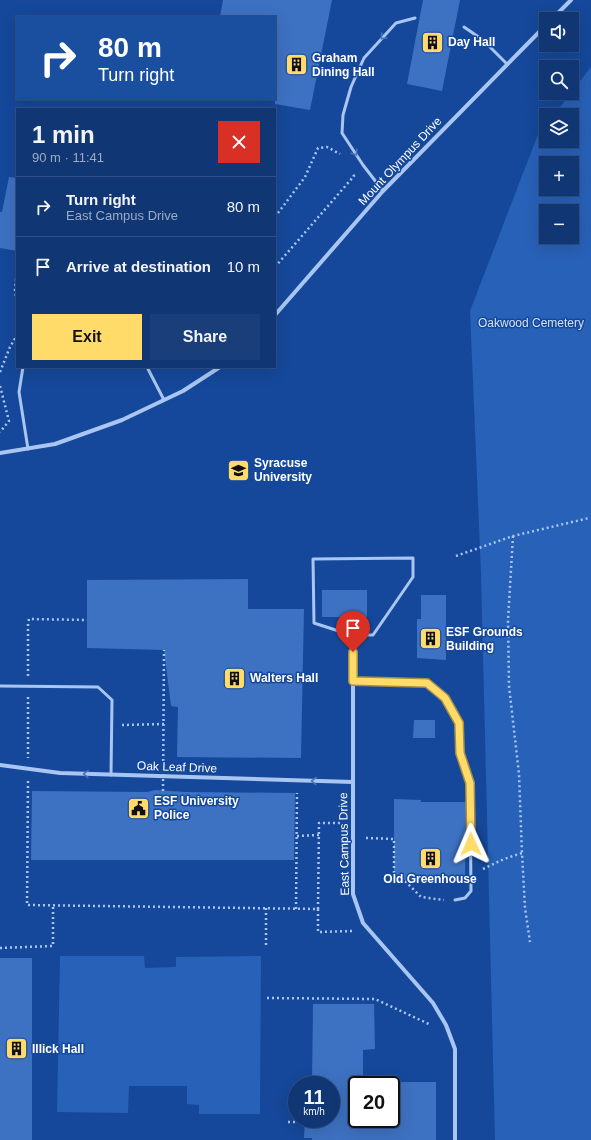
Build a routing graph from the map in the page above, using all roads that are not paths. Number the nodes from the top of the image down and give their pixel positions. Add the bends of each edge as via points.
1 (571, 0) edge
2 (559, 12) edge
3 (415, 18) dead end
4 (464, 27) dead end
5 (539, 32) edge
6 (507, 64) junction
7 (383, 191) junction
8 (276, 314) edge
9 (23, 368) edge
10 (148, 368) edge
11 (218, 368) edge
12 (164, 400) junction
13 (28, 449) junction
14 (0, 452) edge
15 (353, 635) junction
16 (353, 681) junction
17 (0, 686) edge
18 (0, 765) edge
19 (111, 775) junction
20 (353, 782) junction
21 (455, 900) road end
22 (455, 1140) edge

1 - 2 street
3 -> 7 lane via 396,23 364,58 350,87 343,115 342,133
4 - 6 lane via 484,40
5 - 6 street, Mount Olympus Drive
6 - 7 street, Mount Olympus Drive
7 - 8 street, Mount Olympus Drive
9 - 13 lane via 19,392
10 - 12 lane
11 - 12 street
12 - 13 street via 122,420 55,444
13 - 14 street
15 - 15 lane via 373,635 413,577 413,558 313,559 314,623
15 - 16 street, East Campus Drive
16 - 20 street, East Campus Drive
16 - 21 lane via 427,683 445,698 459,723 460,753 470,783 471,891 465,898
17 - 19 lane via 98,687 112,700
19 -> 18 street, Oak Leaf Drive via 60,773
20 -> 19 street, Oak Leaf Drive
20 - 22 street, East Campus Drive via 353,894 363,923 433,1003 446,1025 454,1049

